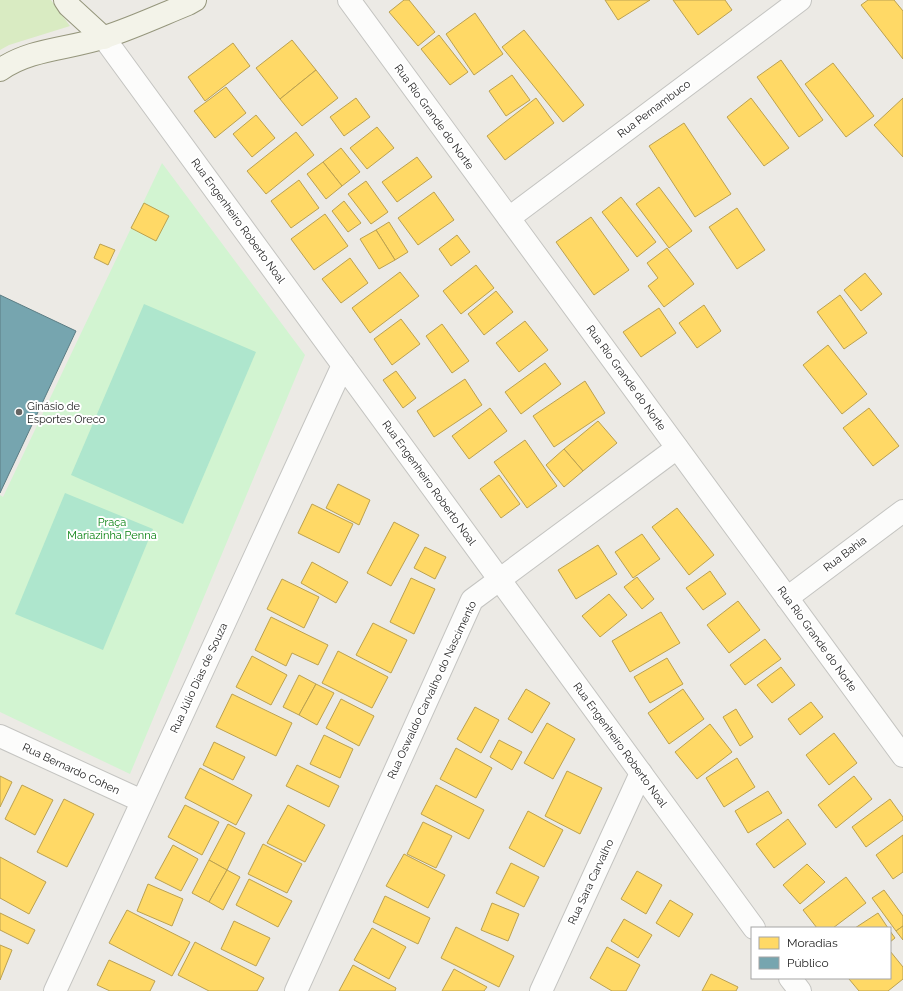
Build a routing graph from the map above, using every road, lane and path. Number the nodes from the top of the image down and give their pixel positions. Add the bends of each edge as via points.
1 (65, 0) edge
2 (195, 0) edge
3 (349, 0) edge
4 (800, 0) edge
5 (104, 38) junction
6 (0, 70) edge
7 (509, 218) junction
8 (343, 365) junction
9 (677, 448) junction
10 (903, 511) edge
11 (499, 579) junction
12 (787, 598) junction
13 (0, 736) edge
14 (903, 756) edge
15 (641, 773) junction
16 (142, 801) junction
17 (753, 927) edge
18 (55, 991) edge
19 (296, 991) edge
20 (542, 991) edge

1 - 5 main road
2 - 5 main road
3 - 7 street, Rua Rio Grande do Norte
4 - 7 street, Rua Pernambuco
5 - 6 main road via 30,55 9,63
5 - 8 street, Rua Engenheiro Roberto Noal
7 - 9 street, Rua Rio Grande do Norte
8 - 11 street, Rua Engenheiro Roberto Noal
8 - 16 street, Rua Júlio Dias de Souza
9 - 11 street, Rua Oswaldo Carvalho do Nascimento
9 - 12 street, Rua Rio Grande do Norte
10 - 12 street, Rua Bahia
11 - 15 street, Rua Engenheiro Roberto Noal
11 - 19 street, Rua Oswaldo Carvalho do Nascimento via 472,600
12 - 14 street, Rua Rio Grande do Norte
13 - 16 street, Rua Bernardo Cohen
15 - 17 street, Rua Engenheiro Roberto Noal
15 - 20 street, Rua Sara Carvalho
16 - 18 street, Rua Júlio Dias de Souza

